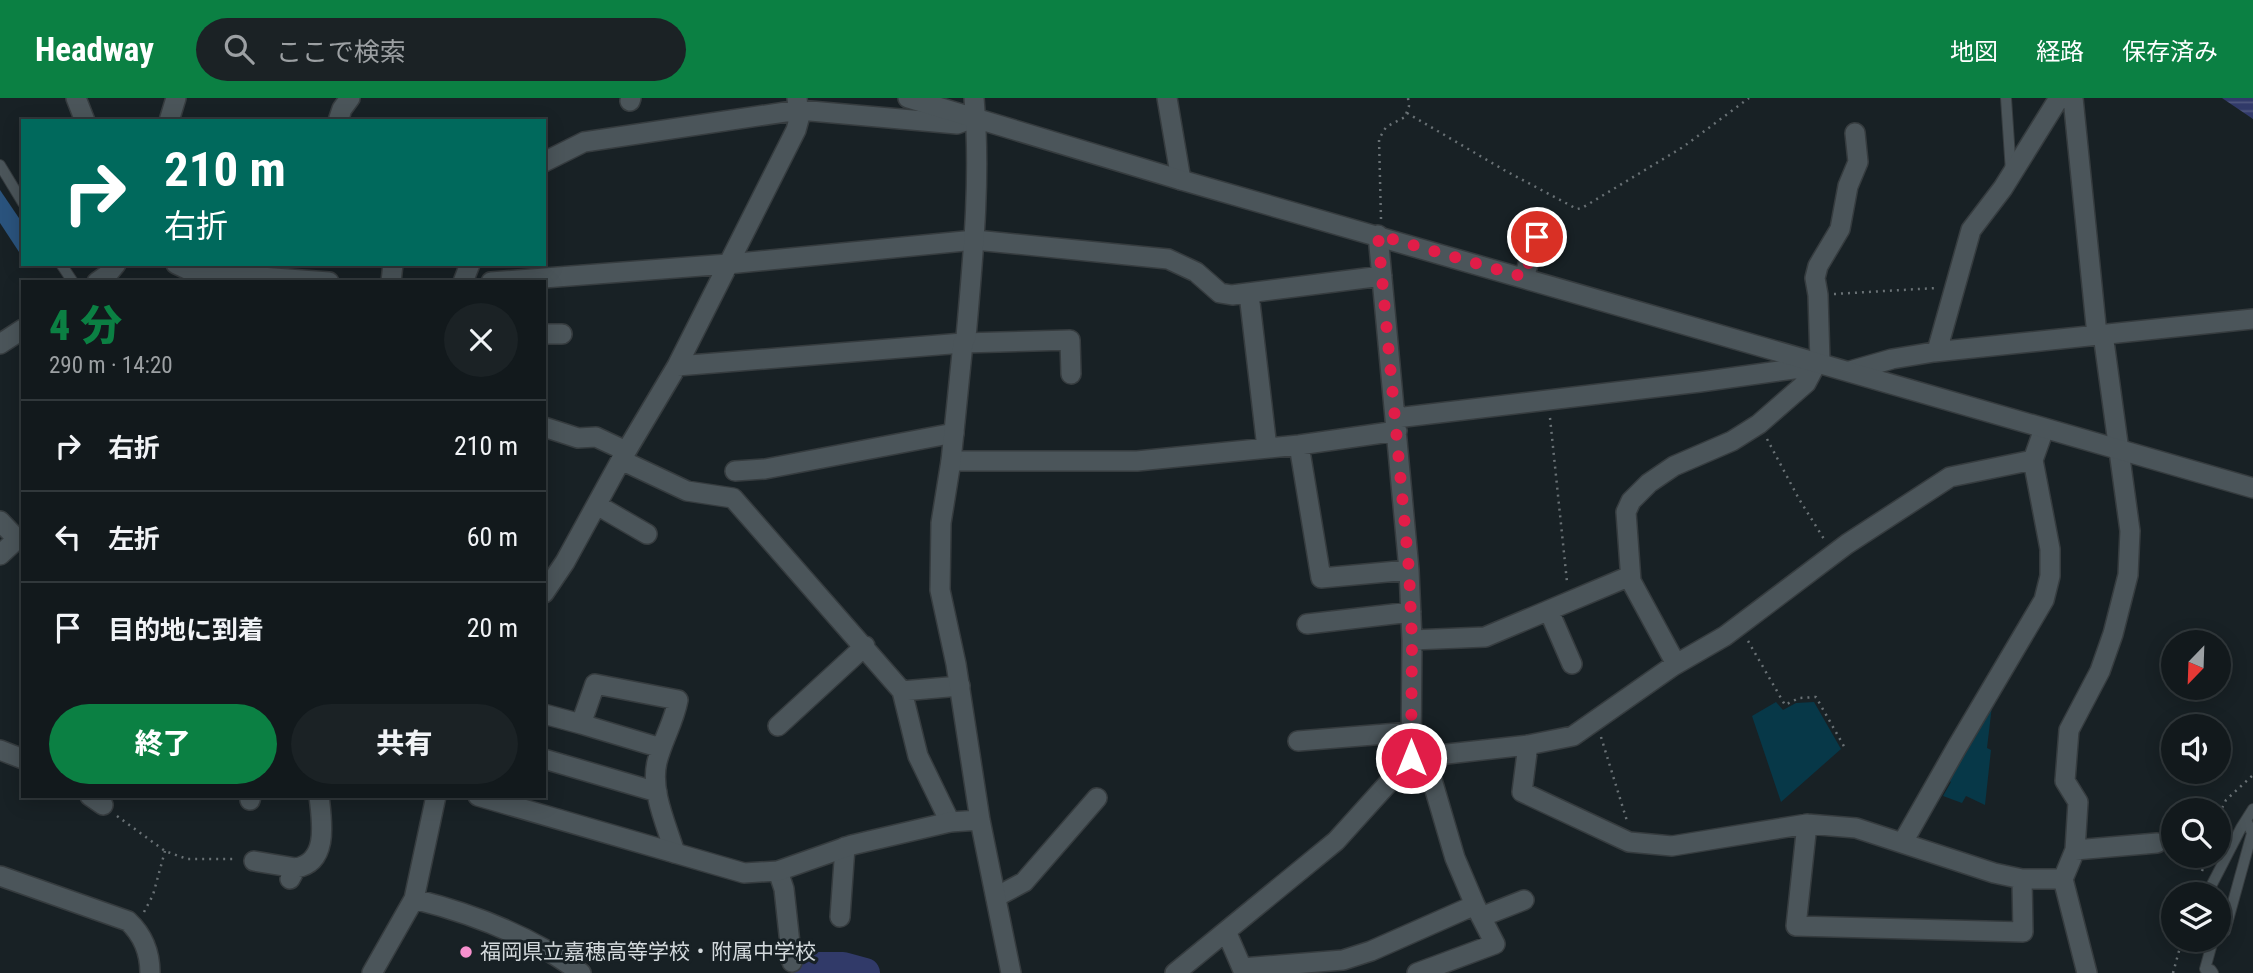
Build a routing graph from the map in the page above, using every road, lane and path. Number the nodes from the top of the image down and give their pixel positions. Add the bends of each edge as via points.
1 (76, 98) edge
2 (176, 98) edge
3 (350, 98) edge
4 (908, 98) edge
5 (1167, 98) edge
6 (1408, 98) edge
7 (1749, 98) edge
8 (2006, 98) edge
9 (2059, 98) edge
10 (2073, 98) edge
11 (798, 104) edge
12 (975, 107) edge
13 (1407, 113) junction
14 (84, 119) edge
15 (170, 119) edge
16 (339, 119) edge
17 (1855, 133) dead end
18 (546, 161) edge
19 (0, 165) edge
20 (2011, 176) junction
21 (1181, 180) junction
22 (21, 200) edge
23 (1543, 218) dead end
24 (1380, 236) junction
25 (975, 240) junction
26 (728, 264) junction
27 (114, 266) edge
28 (187, 273) edge
29 (1382, 276) junction
30 (1524, 277) junction
31 (100, 280) edge
32 (281, 280) edge
33 (517, 280) edge
34 (1956, 287) junction
35 (1249, 294) junction
36 (1818, 295) junction
37 (2253, 319) edge
38 (21, 330) edge
39 (2100, 335) junction
40 (963, 343) junction
41 (0, 344) edge
42 (1937, 351) junction
43 (1817, 364) junction
44 (677, 366) junction
45 (1850, 371) junction
46 (1071, 374) dead end
47 (1548, 400) junction
48 (1759, 424) junction
49 (1397, 425) junction
50 (546, 428) edge
51 (2045, 429) junction
52 (954, 433) junction
53 (1299, 445) junction
54 (1267, 448) junction
55 (2117, 449) junction
56 (624, 456) junction
57 (2033, 460) junction
58 (951, 461) junction
59 (735, 471) dead end
60 (2253, 488) edge
61 (597, 505) junction
62 (0, 521) edge
63 (647, 534) dead end
64 (1833, 554) junction
65 (0, 555) edge
66 (1409, 570) junction
67 (1630, 576) junction
68 (546, 590) edge
69 (1569, 603) junction
70 (1549, 611) junction
71 (1411, 612) junction
72 (1307, 624) dead end
73 (1739, 625) junction
74 (1412, 640) junction
75 (865, 646) junction
76 (1572, 664) dead end
77 (1676, 664) junction
78 (960, 686) junction
79 (902, 691) junction
80 (546, 715) edge
81 (1594, 722) junction
82 (581, 724) junction
83 (778, 726) dead end
84 (1411, 732) junction
85 (1298, 741) dead end
86 (1528, 745) junction
87 (662, 748) junction
88 (1845, 748) dead end
89 (0, 750) edge
90 (1418, 757) junction
91 (21, 758) edge
92 (546, 760) edge
93 (2253, 775) edge
94 (657, 792) junction
95 (319, 798) edge
96 (436, 798) edge
97 (485, 798) edge
98 (1097, 798) dead end
99 (2230, 798) edge
100 (97, 801) edge
101 (2253, 809) edge
102 (980, 820) junction
103 (2246, 820) junction
104 (950, 822) junction
105 (1807, 824) junction
106 (1629, 842) junction
107 (1903, 842) junction
108 (2157, 843) dead end
109 (845, 847) junction
110 (2075, 850) junction
111 (165, 851) junction
112 (675, 853) junction
113 (254, 861) joint
114 (778, 871) junction
115 (0, 876) edge
116 (2022, 879) junction
117 (2063, 879) junction
118 (2213, 882) edge
119 (996, 897) junction
120 (414, 899) junction
121 (1524, 900) dead end
122 (2231, 909) edge
123 (1478, 911) junction
124 (841, 917) dead end
125 (132, 925) junction
126 (1226, 931) junction
127 (2179, 952) edge
128 (2210, 952) edge
129 (792, 962) dead end
130 (150, 973) edge
131 (372, 973) edge
132 (581, 973) edge
133 (1011, 973) edge
134 (1175, 973) edge
135 (1417, 973) edge
136 (2087, 973) edge
137 (2173, 973) edge
138 (2213, 973) edge

1 - 14 street
2 - 15 street
3 - 16 street
4 - 12 street
5 - 21 street
6 - 13 path
7 - 13 path via 1682,146 1577,209
8 - 20 lane
9 - 20 street
10 - 39 street
11 - 12 street via 957,124
11 - 18 street via 584,142
11 - 26 street via 796,130
12 - 21 street
12 - 25 street
13 - 24 path via 1386,127 1379,139
17 - 36 street via 1858,162 1840,229 1818,266
19 - 22 lane
20 - 34 street via 1971,230
21 - 24 street
23 - 30 street
24 - 29 street
24 - 30 street
25 - 26 street
25 - 35 street via 1168,259 1196,272 1220,293
25 - 40 street
26 - 33 street
26 - 44 street
27 - 31 street
28 - 32 street
29 - 35 street
29 - 49 street
30 - 43 street
34 - 36 path
34 - 42 street
35 - 54 street
36 - 43 street
37 - 39 street
38 - 41 street
39 - 42 street
39 - 55 street
40 - 44 street
40 - 46 street via 1070,340
40 - 52 street
42 - 45 street
43 - 45 street
43 - 47 street
43 - 48 street via 1806,383
44 - 56 street
45 - 51 street
47 - 49 street
47 - 69 path
48 - 64 path
48 - 67 street via 1674,466 1631,501 1626,512
49 - 53 street
49 - 66 street
50 - 56 street via 578,438 596,437
51 - 55 street
51 - 57 street
52 - 58 street
52 - 59 street
53 - 54 street
53 - 66 street via 1321,578
54 - 58 street via 1137,461
55 - 60 street
55 - 110 street via 2128,504 2128,575 2100,671 2069,730 2065,781 2078,802
56 - 61 street
56 - 75 street via 687,491 733,498
57 - 64 street via 1950,477
57 - 107 street via 2050,549 2044,600
58 - 78 street via 941,523 940,590
61 - 63 street
61 - 68 street
62 - 65 street via 17,539
64 - 73 street
66 - 71 street
67 - 69 street
67 - 77 street
69 - 70 street
70 - 74 street via 1485,637
70 - 76 street
71 - 72 street
71 - 74 street
73 - 77 street
73 - 88 path via 1785,705 1816,697
74 - 84 street
75 - 79 street
75 - 83 street
77 - 81 street
78 - 79 street
78 - 102 street
79 - 104 street via 918,756
80 - 82 street
81 - 86 street via 1573,736
81 - 106 path via 1630,832
82 - 87 street
82 - 87 street via 595,684 678,700
84 - 85 street
84 - 90 street
86 - 90 street
86 - 106 street via 1522,792
87 - 94 street via 655,769
89 - 91 street
90 - 123 street
90 - 126 street via 1336,841
92 - 94 street
93 - 99 path
94 - 112 street
95 - 113 street via 323,828 319,852 306,866 293,874
96 - 120 street
97 - 112 street
98 - 119 street via 1024,882
100 - 111 path
101 - 103 lane
102 - 104 street
102 - 119 street
103 - 118 lane
103 - 122 lane via 2252,833
104 - 109 street
105 - 106 street via 1672,846
105 - 107 street via 1856,828
105 - 116 street via 1797,926 2023,932
107 - 116 street
108 - 110 street
109 - 114 street
109 - 124 street
110 - 117 street
111 - 113 path via 187,859
111 - 125 path via 147,908
112 - 114 street via 744,873
114 - 129 street
115 - 125 street
116 - 117 street
117 - 136 street
119 - 133 street
120 - 131 street
120 - 132 street via 516,933
121 - 123 street
123 - 126 street via 1343,960 1242,968
123 - 135 street via 1495,944
125 - 130 street via 140,933
126 - 134 street
127 - 137 path
128 - 138 lane via 2205,969

